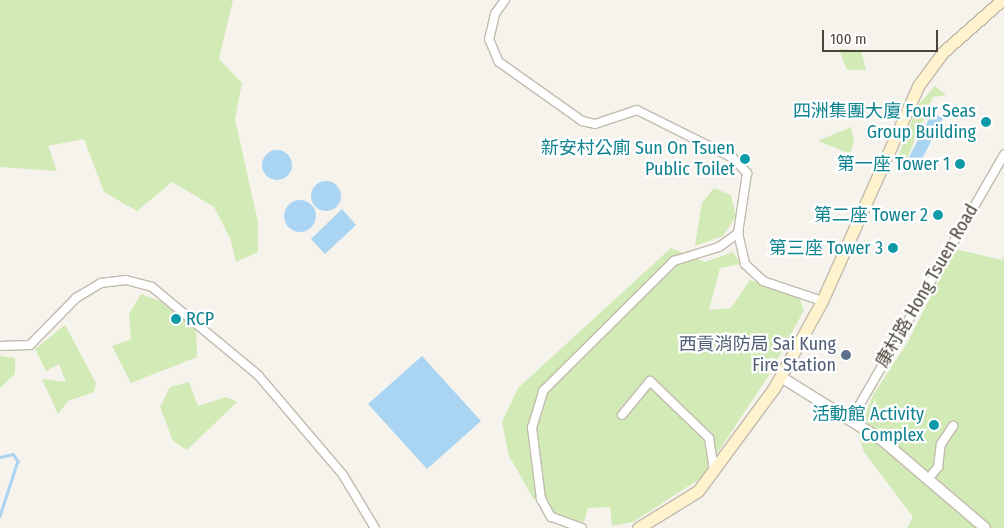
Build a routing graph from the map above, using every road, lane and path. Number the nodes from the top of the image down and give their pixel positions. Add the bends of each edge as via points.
1 (505, 0) edge
2 (1002, 0) edge
3 (1004, 155) edge
4 (738, 233) junction
5 (822, 301) junction
6 (0, 346) edge
7 (781, 377) junction
8 (622, 415) dead end
9 (852, 418) junction
10 (953, 426) dead end
11 (714, 470) junction
12 (928, 479) junction
13 (375, 528) edge
14 (582, 528) edge
15 (638, 528) edge
16 (986, 528) edge

1 - 4 street via 490,26 491,50 499,62 535,84 571,116 592,124 624,111 642,111 741,164 747,185
2 - 5 main road via 943,52 918,86
3 - 9 street, 康村路 Hong Tsuen Road
4 - 5 street via 740,250 752,274
4 - 14 street via 719,247 674,261 543,390 532,428 541,499 551,517
5 - 7 main road
6 - 13 street via 30,345 76,298 101,284 126,280 152,287 258,375 327,455
7 - 9 street
7 - 11 main road
8 - 11 street via 645,382 653,383 709,438
9 - 12 street
10 - 12 street via 941,444 938,466
11 - 15 main road via 686,501
12 - 16 street

